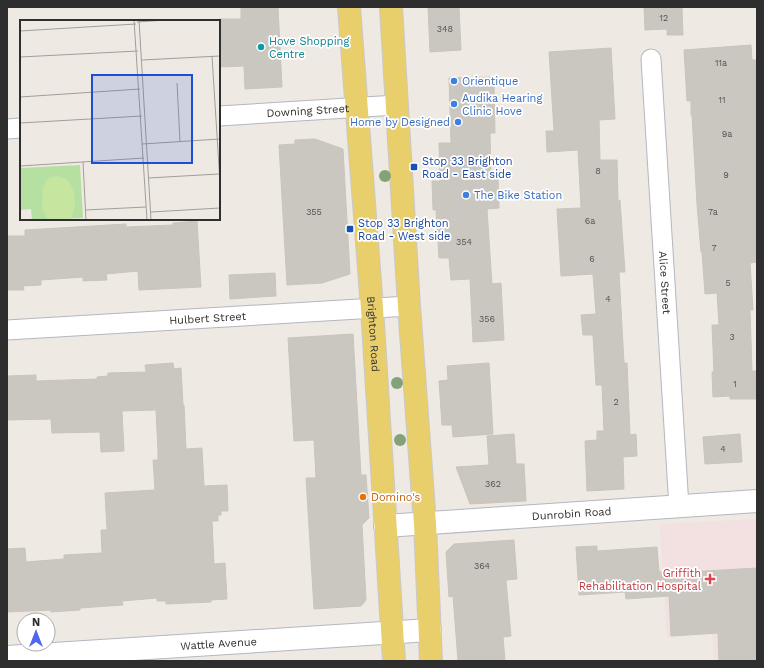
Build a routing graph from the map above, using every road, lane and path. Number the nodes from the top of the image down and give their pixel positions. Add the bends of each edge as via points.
1 (350, 7) edge
2 (391, 7) edge
3 (651, 59) dead end
4 (397, 105) junction
5 (356, 107) junction
6 (220, 116) edge
7 (20, 128) edge
8 (7, 129) edge
9 (409, 306) junction
10 (372, 308) junction
11 (7, 330) edge
12 (757, 501) edge
13 (679, 507) junction
14 (425, 524) junction
15 (385, 526) junction
16 (430, 630) junction
17 (392, 633) junction
18 (7, 657) edge
19 (394, 661) edge
20 (431, 661) edge

1 - 5 main road, Brighton Road
2 - 4 main road
3 - 13 street, Alice Street
4 - 5 street, Downing Street
4 - 9 main road
5 - 6 street, Downing Street
5 - 10 main road, Brighton Road
7 - 8 street
9 - 10 street, Hulbert Street
9 - 14 main road
10 - 11 street, Hulbert Street
10 - 15 main road, Brighton Road
12 - 13 street, Dunrobin Road
13 - 14 street, Dunrobin Road
14 - 15 street, Dunrobin Road
14 - 16 main road
15 - 17 main road, Brighton Road
16 - 17 street, Wattle Avenue
16 - 20 main road
17 - 18 street, Wattle Avenue
17 - 19 main road, Brighton Road

